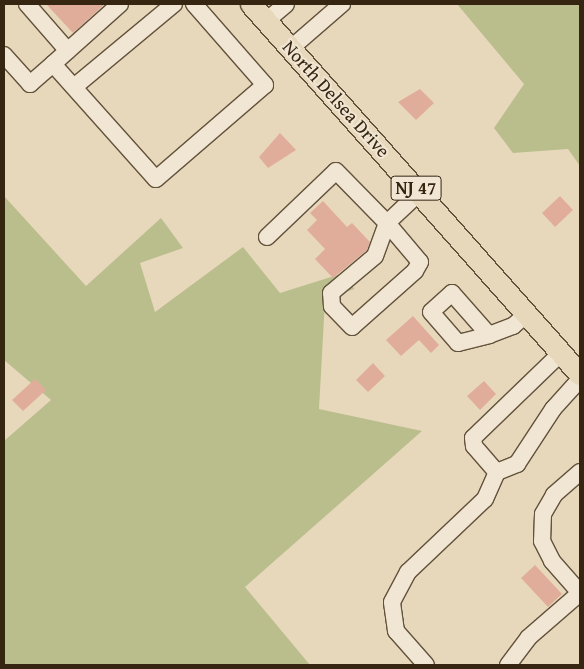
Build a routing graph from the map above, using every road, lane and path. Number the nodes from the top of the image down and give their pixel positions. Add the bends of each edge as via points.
1 (27, 4) edge
2 (120, 4) edge
3 (174, 4) edge
4 (194, 4) edge
5 (250, 4) edge
6 (286, 4) edge
7 (342, 4) edge
8 (266, 21) junction
9 (290, 49) junction
10 (68, 51) junction
11 (4, 55) edge
12 (53, 64) junction
13 (74, 87) junction
14 (420, 192) junction
15 (387, 222) junction
16 (267, 237) dead end
17 (527, 314) junction
18 (489, 335) dead end
19 (561, 353) junction
20 (580, 374) edge
21 (580, 379) edge
22 (497, 472) junction
23 (580, 472) edge
24 (580, 593) edge
25 (426, 665) edge
26 (508, 665) edge

1 - 10 lane
2 - 10 lane
3 - 13 lane
4 - 13 lane via 265,85 156,179
5 - 8 main road, North Delsea Drive / NJ 47
6 - 8 lane
7 - 9 lane
8 - 9 main road, North Delsea Drive / NJ 47
9 - 14 main road, North Delsea Drive / NJ 47
10 - 12 lane
11 - 12 lane via 30,84
12 - 13 lane
14 - 15 lane
14 - 17 main road, North Delsea Drive / NJ 47
15 - 15 lane via 375,256 331,294 332,306 352,326 420,262
15 - 16 lane via 336,171
17 - 18 lane via 513,326
17 - 19 main road, North Delsea Drive / NJ 47
19 - 20 main road, North Delsea Drive / NJ 47
19 - 22 lane via 473,438 474,446
21 - 22 lane via 553,409 517,464
22 - 25 lane via 485,499 408,572 392,602 396,631
23 - 24 lane via 554,495 543,514 542,541 552,561
24 - 26 lane via 528,638

